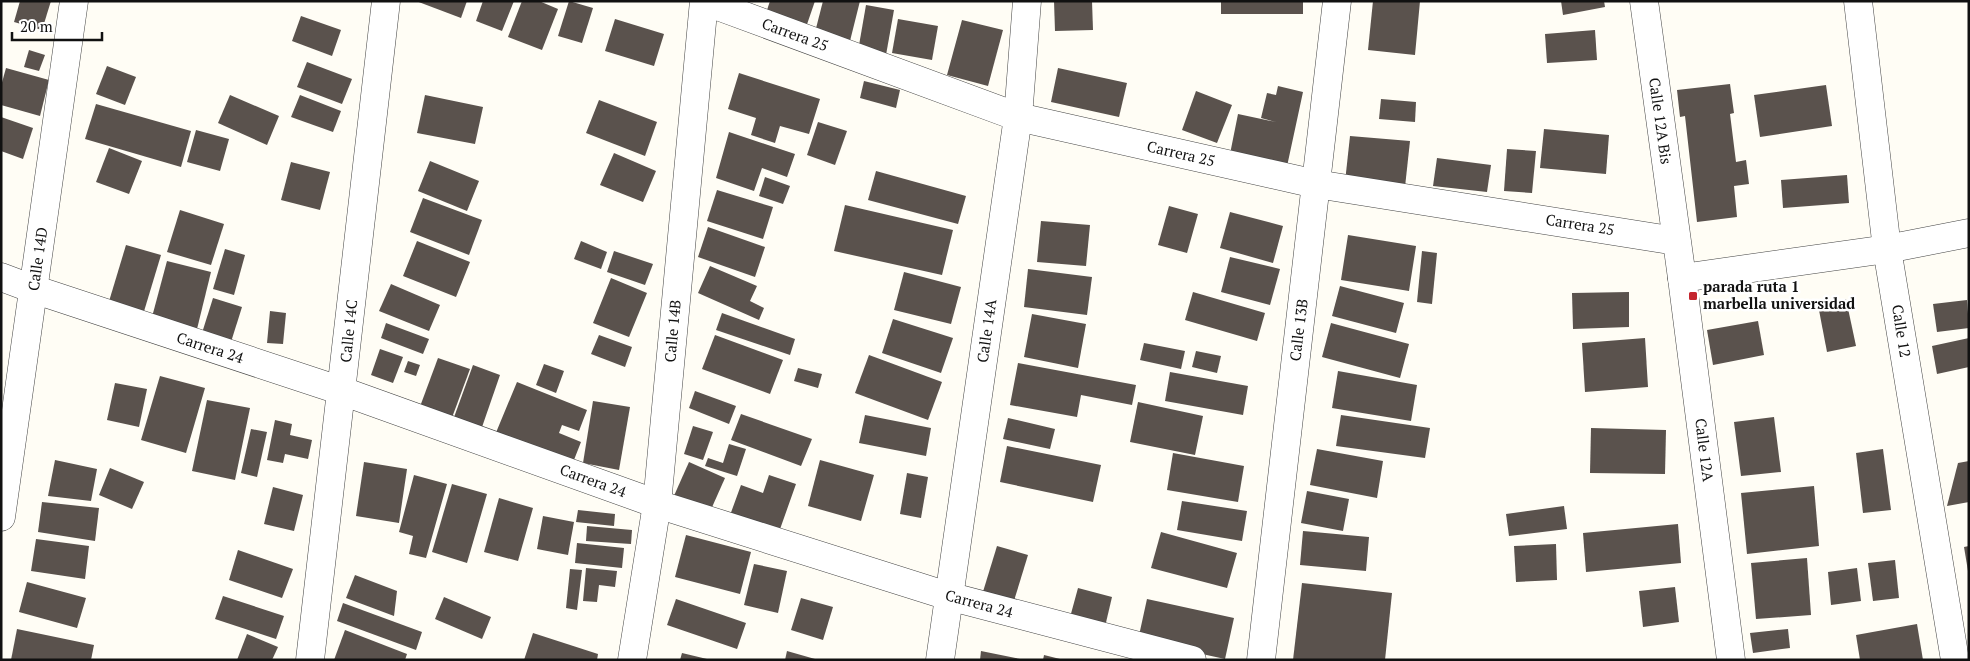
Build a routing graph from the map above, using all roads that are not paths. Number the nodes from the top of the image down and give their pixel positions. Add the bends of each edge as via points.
1 (74, 1) edge
2 (386, 1) edge
3 (704, 1) edge
4 (1027, 1) edge
5 (1337, 1) edge
6 (1644, 1) edge
7 (1858, 1) edge
8 (1018, 117) junction
9 (1316, 184) junction
10 (1969, 233) edge
11 (1676, 241) junction
12 (1887, 249) junction
13 (1, 277) edge
14 (1682, 278) junction
15 (34, 289) junction
16 (342, 391) junction
17 (657, 504) junction
18 (1, 517) edge
19 (948, 596) junction
20 (310, 660) edge
21 (632, 660) edge
22 (940, 660) edge
23 (1192, 660) edge
24 (1261, 660) edge
25 (1731, 660) edge
26 (1955, 660) edge

1 - 15 street, Calle 14D
2 - 16 street, Calle 14C
3 - 8 street, Carrera 25
3 - 17 street, Calle 14B
4 - 8 street, Calle 14A
5 - 9 street, Calle 13B
6 - 11 street, Calle 12A Bis
7 - 12 street, Calle 12
8 - 9 street, Carrera 25
8 - 19 street, Calle 14A
9 - 11 street, Carrera 25
9 - 24 street, Calle 13B
10 - 12 street
11 - 14 street, Calle 12A
12 - 14 street
12 - 26 street, Calle 12
13 - 15 street, Carrera 24
14 - 25 street, Calle 12A
15 - 16 street, Carrera 24
15 - 18 street, Calle 14D
16 - 17 street, Carrera 24
16 - 20 street, Calle 14C
17 - 19 street, Carrera 24
17 - 21 street, Calle 14B
19 - 22 street, Calle 14A
19 - 23 street, Carrera 24

